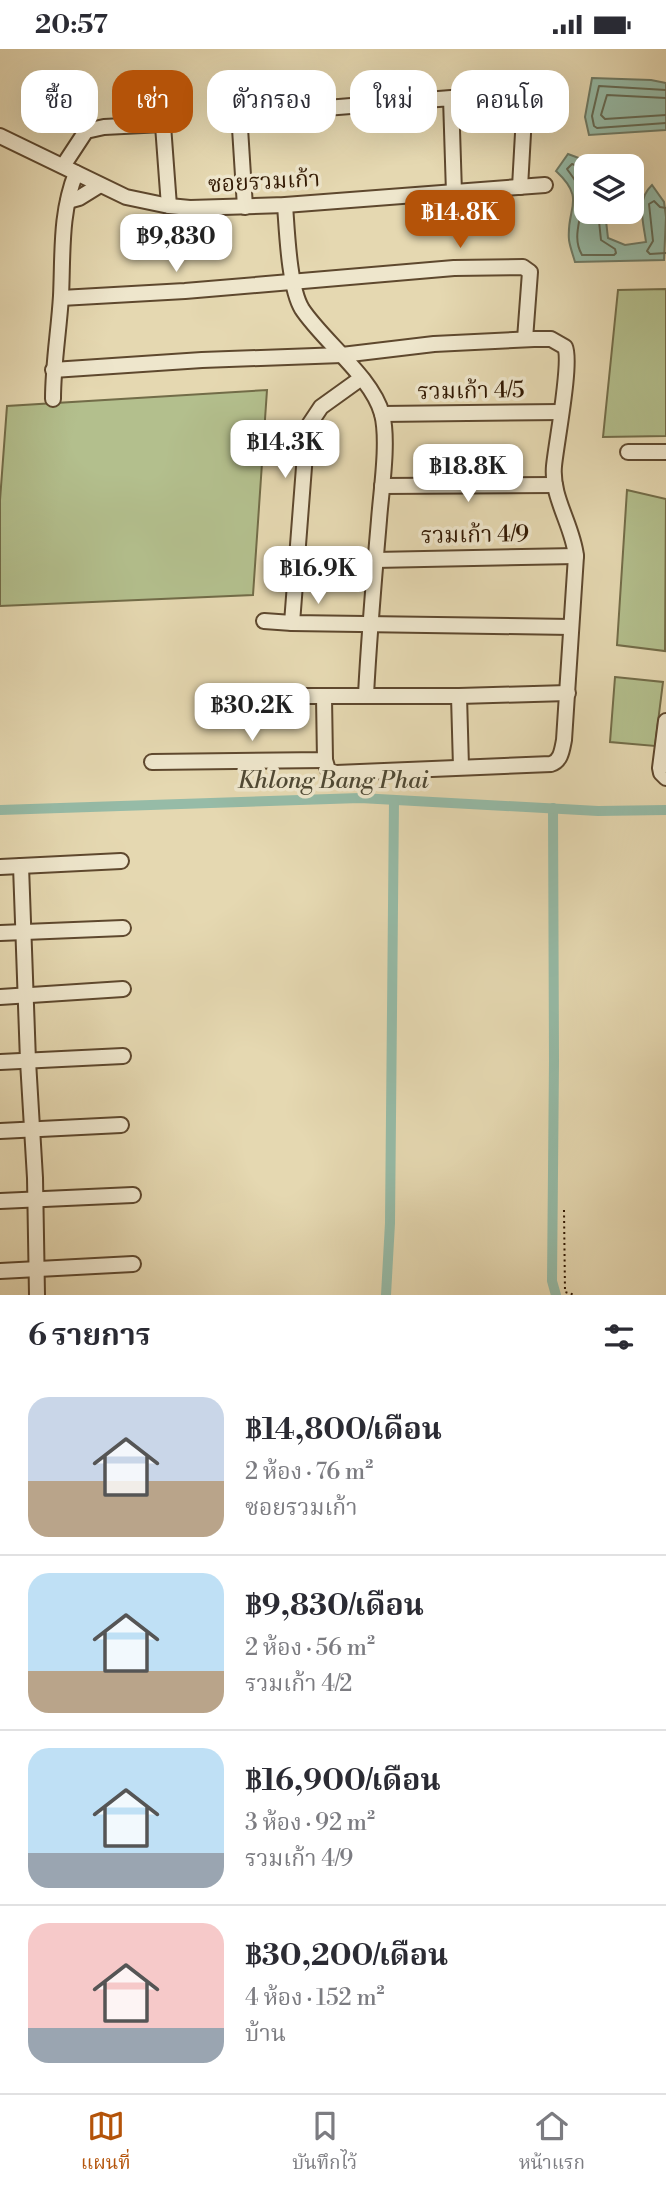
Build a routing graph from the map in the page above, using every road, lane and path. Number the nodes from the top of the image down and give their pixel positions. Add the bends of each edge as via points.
1 (449, 82) dead end
2 (451, 98) joint
3 (336, 107) edge
4 (112, 127) edge
5 (164, 133) edge
6 (240, 133) edge
7 (452, 133) edge
8 (523, 133) edge
9 (0, 136) edge
10 (69, 169) junction
11 (100, 185) junction
12 (545, 185) dead end
13 (520, 187) junction
14 (454, 193) junction
15 (68, 201) junction
16 (285, 205) junction
17 (169, 206) junction
18 (245, 207) junction
19 (294, 282) junction
20 (61, 298) junction
21 (525, 339) junction
22 (342, 355) junction
23 (53, 370) junction
24 (360, 379) junction
25 (53, 399) dead end
26 (561, 412) junction
27 (382, 414) junction
28 (628, 452) dead end
29 (666, 452) edge
30 (555, 485) junction
31 (382, 486) junction
32 (576, 556) junction
33 (375, 560) junction
34 (264, 621) dead end
35 (292, 623) junction
36 (370, 625) junction
37 (572, 627) junction
38 (568, 693) junction
39 (366, 695) junction
40 (281, 696) dead end
41 (458, 696) junction
42 (324, 697) junction
43 (666, 721) edge
44 (325, 760) junction
45 (152, 762) dead end
46 (461, 767) junction
47 (666, 778) edge
48 (121, 860) dead end
49 (21, 866) junction
50 (0, 867) edge
51 (123, 928) dead end
52 (0, 933) edge
53 (22, 933) junction
54 (123, 989) dead end
55 (25, 996) junction
56 (0, 997) edge
57 (123, 1056) dead end
58 (28, 1061) junction
59 (0, 1062) edge
60 (121, 1125) dead end
61 (32, 1130) junction
62 (0, 1131) edge
63 (133, 1195) dead end
64 (36, 1199) junction
65 (0, 1201) edge
66 (564, 1210) dead end
67 (133, 1264) dead end
68 (36, 1270) junction
69 (0, 1271) edge
70 (37, 1295) edge
71 (575, 1295) edge

1 - 2 street
2 - 3 street
4 - 10 street via 86,131
5 - 17 street
6 - 18 street
7 - 14 street
8 - 13 street
9 - 10 street, ซอยรวมเก้า
10 - 11 street, ซอยรวมเก้า
10 - 15 street
11 - 15 street
11 - 17 street, ซอยรวมเก้า via 126,197
12 - 13 street, ซอยรวมเก้า
13 - 14 street, ซอยรวมเก้า
14 - 16 street, ซอยรวมเก้า
15 - 20 street via 63,217
16 - 18 street, ซอยรวมเก้า
16 - 19 street
17 - 18 street, ซอยรวมเก้า
19 - 20 street
19 - 21 street via 454,268 523,267 530,272
19 - 22 street via 301,309
20 - 23 street
21 - 22 street
21 - 26 street via 551,339 567,353
22 - 23 street
22 - 24 street
23 - 25 street
24 - 27 street
24 - 35 street via 321,407 307,428
26 - 27 street, รวมเก้า 4/5
26 - 30 street
27 - 31 street
28 - 29 street
30 - 31 street
30 - 32 street
31 - 33 street
32 - 33 street, รวมเก้า 4/9
32 - 37 street
33 - 36 street
34 - 35 street
35 - 36 street
36 - 37 street
36 - 39 street
37 - 38 street
38 - 41 street
38 - 46 street via 557,762
39 - 41 street
39 - 42 street
40 - 42 street
41 - 46 street
42 - 44 street
43 - 47 street via 660,768
44 - 45 street
44 - 46 street via 328,770 336,773
48 - 49 street
49 - 50 street
49 - 53 street
51 - 53 street
52 - 53 street
53 - 55 street
54 - 55 street
55 - 56 street
55 - 58 street
57 - 58 street
58 - 59 street
58 - 61 street
60 - 61 street
61 - 62 street
61 - 64 street
63 - 64 street
64 - 65 street
64 - 68 street
66 - 71 path via 565,1292
67 - 68 street
68 - 69 street
68 - 70 street

